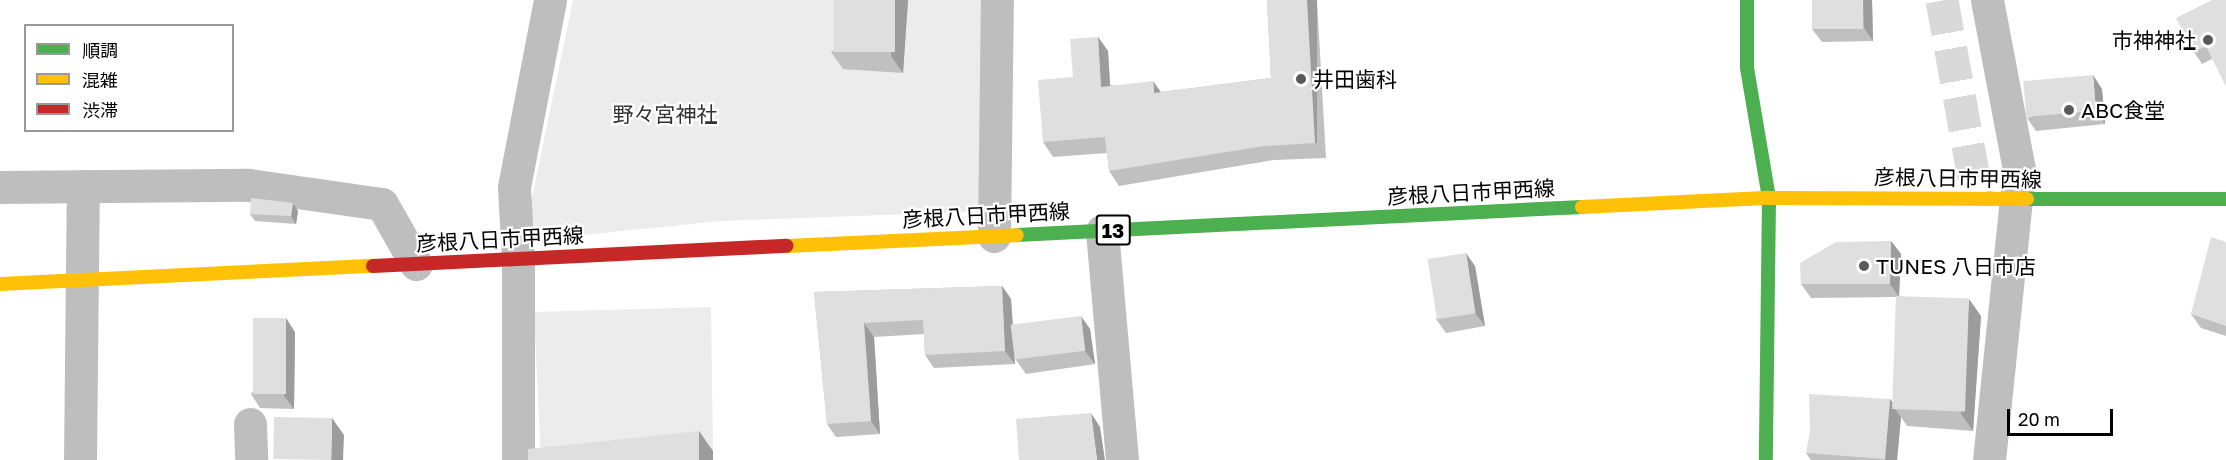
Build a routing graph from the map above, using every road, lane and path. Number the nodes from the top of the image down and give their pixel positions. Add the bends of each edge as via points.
1 (550, 0) edge
2 (997, 0) edge
3 (1747, 0) edge
4 (1987, 0) edge
5 (83, 186) junction
6 (0, 187) edge
7 (1768, 198) junction
8 (2226, 199) edge
9 (2017, 200) junction
10 (1102, 231) junction
11 (994, 236) junction
12 (518, 259) junction
13 (416, 264) junction
14 (84, 280) junction
15 (0, 284) edge
16 (250, 424) dead end
17 (80, 460) edge
18 (252, 460) edge
19 (518, 460) edge
20 (1122, 460) edge
21 (1766, 460) edge
22 (1989, 460) edge

1 - 12 street via 514,187
2 - 11 street
3 - 7 main road via 1747,68
4 - 9 street via 2018,158
5 - 6 street
5 - 13 street via 248,185 382,204
5 - 14 street
7 - 9 main road, 彦根八日市甲西線 / 13
7 - 10 main road, 彦根八日市甲西線 / 13
7 - 21 main road
8 - 9 main road, 彦根八日市甲西線 / 13
9 - 22 street
10 - 11 main road, 彦根八日市甲西線 / 13
10 - 20 street
11 - 12 main road, 彦根八日市甲西線 / 13
12 - 13 main road, 彦根八日市甲西線 / 13
12 - 19 street
13 - 14 main road, 彦根八日市甲西線 / 13
14 - 15 main road, 彦根八日市甲西線 / 13
14 - 17 street
16 - 18 street

